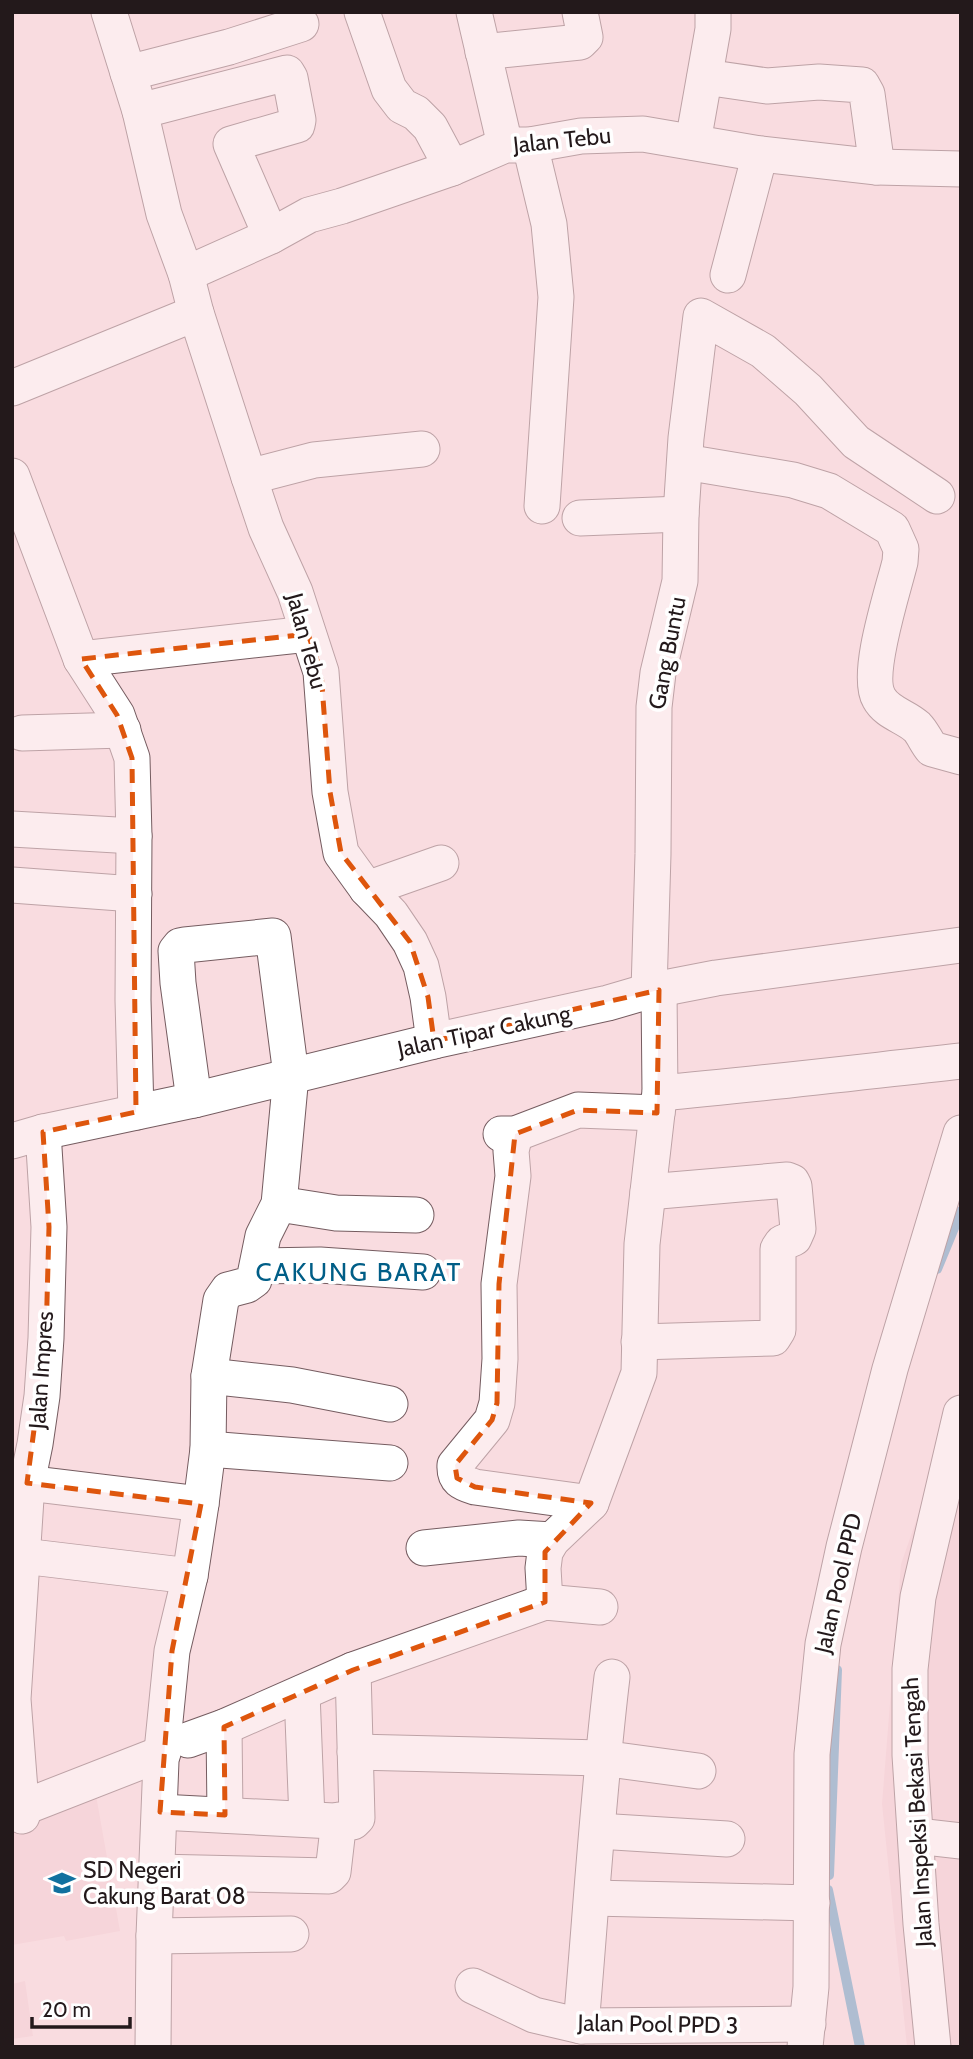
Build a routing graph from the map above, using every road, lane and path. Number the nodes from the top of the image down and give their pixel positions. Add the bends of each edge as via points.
1 (109, 12) edge
2 (362, 12) edge
3 (474, 12) edge
4 (580, 12) edge
5 (713, 12) edge
6 (301, 24) dead end
7 (483, 52) junction
8 (128, 73) junction
9 (705, 77) junction
10 (140, 111) junction
11 (693, 142) junction
12 (517, 145) junction
13 (760, 154) junction
14 (877, 167) junction
15 (452, 168) junction
16 (961, 169) edge
17 (271, 236) junction
18 (186, 274) junction
19 (728, 275) dead end
20 (196, 313) junction
21 (12, 388) edge
22 (422, 449) dead end
23 (685, 462) junction
24 (12, 476) edge
25 (248, 477) junction
26 (937, 496) dead end
27 (542, 506) dead end
28 (681, 514) junction
29 (580, 518) dead end
30 (308, 634) junction
31 (81, 659) junction
32 (123, 730) junction
33 (22, 733) dead end
34 (961, 757) edge
35 (12, 829) edge
36 (134, 836) junction
37 (441, 863) dead end
38 (12, 885) edge
39 (367, 889) junction
40 (134, 894) junction
41 (961, 945) edge
42 (654, 990) junction
43 (434, 1041) junction
44 (961, 1062) edge
45 (291, 1075) junction
46 (194, 1100) junction
47 (658, 1103) junction
48 (136, 1112) junction
49 (961, 1133) edge
50 (27, 1137) edge
51 (648, 1192) junction
52 (279, 1204) junction
53 (416, 1215) dead end
54 (258, 1266) junction
55 (424, 1272) dead end
56 (639, 1342) junction
57 (209, 1376) junction
58 (390, 1404) dead end
59 (961, 1413) edge
60 (208, 1449) junction
61 (390, 1463) dead end
62 (27, 1483) junction
63 (591, 1503) junction
64 (201, 1504) junction
65 (552, 1540) junction
66 (424, 1548) dead end
67 (23, 1556) junction
68 (190, 1576) junction
69 (545, 1602) junction
70 (600, 1606) dead end
71 (353, 1670) junction
72 (612, 1677) dead end
73 (302, 1693) junction
74 (224, 1727) junction
75 (13, 1731) edge
76 (175, 1746) junction
77 (355, 1752) junction
78 (602, 1758) junction
79 (698, 1771) dead end
80 (18, 1812) edge
81 (160, 1812) junction
82 (225, 1815) junction
83 (323, 1820) junction
84 (598, 1831) junction
85 (917, 1836) junction
86 (727, 1839) dead end
87 (961, 1841) edge
88 (156, 1872) junction
89 (592, 1898) junction
90 (812, 1903) junction
91 (291, 1934) dead end
92 (154, 1936) junction
93 (473, 1986) dead end
94 (581, 2026) junction
95 (807, 2036) edge
96 (153, 2047) edge
97 (933, 2047) edge

1 - 8 street, Jalan Tebu
2 - 15 street via 389,89 402,106 430,127
3 - 7 street
4 - 7 street via 585,37 580,42
5 - 9 street
6 - 8 street
7 - 12 street
8 - 10 street, Jalan Tebu
9 - 11 street
9 - 14 street via 767,86 862,85
10 - 17 street via 287,73 297,125 234,143 231,148
10 - 18 street, Jalan Tebu via 164,214
11 - 12 street, Jalan Tebu via 626,134
11 - 13 street, Jalan Tebu
12 - 15 street, Jalan Tebu
12 - 27 street via 548,223 556,297
13 - 14 street, Jalan Tebu
13 - 19 street
14 - 16 street, Jalan Tebu
15 - 17 street, Jalan Tebu via 309,215
17 - 18 street, Jalan Tebu
18 - 20 street, Jalan Tebu
20 - 21 street
20 - 25 street, Jalan Tebu
22 - 25 street via 314,460
23 - 26 street, Gang Buntu via 701,316 763,351 808,390 856,442
23 - 28 street, Gang Buntu
23 - 34 street via 807,483 892,529 901,549 900,562 874,672 878,698 916,726 932,749
24 - 31 street
25 - 30 street, Jalan Tebu
28 - 29 street
28 - 42 street, Gang Buntu via 680,581 654,707
30 - 31 street
30 - 39 street, Jalan Tebu via 321,673 330,792 341,853
31 - 32 street
32 - 33 street
32 - 36 street via 132,758
35 - 36 street
36 - 40 street
37 - 39 street
38 - 40 street
39 - 43 street, Jalan Tebu via 410,942 421,966
40 - 48 street
41 - 42 street, Jalan Tipar Cakung
42 - 43 street, Jalan Tipar Cakung
42 - 47 street, Gang Buntu
43 - 45 street, Jalan Tipar Cakung
44 - 47 street via 773,1081
45 - 46 street, Jalan Tipar Cakung
45 - 46 street via 273,936 180,946 176,969
45 - 52 street
46 - 48 street, Jalan Tipar Cakung
47 - 51 street, Gang Buntu
47 - 63 street via 579,1110 508,1134 513,1175 499,1284 497,1403 492,1420 455,1465 454,1473 461,1482 475,1487
48 - 50 street, Jalan Tipar Cakung
49 - 90 street, Jalan Pool PPD via 886,1382 822,1644 812,1754
50 - 62 street, Jalan Impres via 49,1227 42,1396
51 - 56 street, Gang Buntu
51 - 56 street via 787,1180 794,1186 797,1229 794,1238 778,1249 778,1330 773,1338
52 - 53 street via 336,1213
52 - 54 street via 263,1236
54 - 55 street
54 - 57 street via 254,1280 224,1293 220,1300
56 - 63 street, Gang Buntu via 639,1373
57 - 58 street via 292,1385
57 - 60 street
59 - 85 street, Jalan Inspeksi Bekasi Tengah via 913,1631 909,1755
60 - 61 street
60 - 64 street
62 - 64 street
62 - 67 street, Jalan Impres
63 - 65 street
64 - 68 street
65 - 66 street via 519,1538
65 - 69 street via 543,1568
67 - 68 street
67 - 75 street, Jalan Impres
68 - 76 street via 172,1651
69 - 70 street
69 - 71 street
71 - 73 street
71 - 77 street
72 - 78 street
73 - 74 street
73 - 83 street
74 - 76 street
74 - 82 street
75 - 80 street, Jalan Impres
76 - 80 street
76 - 81 street
77 - 78 street
77 - 83 street via 357,1818 353,1822
78 - 79 street
78 - 84 street
81 - 82 street
81 - 88 street
82 - 83 street
83 - 88 street via 333,1872 329,1877
84 - 86 street
84 - 89 street
85 - 87 street
85 - 97 street, Jalan Inspeksi Bekasi Tengah
88 - 92 street
89 - 90 street
89 - 94 street
90 - 95 street, Jalan Pool PPD
91 - 92 street
92 - 96 street
93 - 94 street, Jalan Pool PPD 3 via 534,2015
94 - 95 street, Jalan Pool PPD 3

